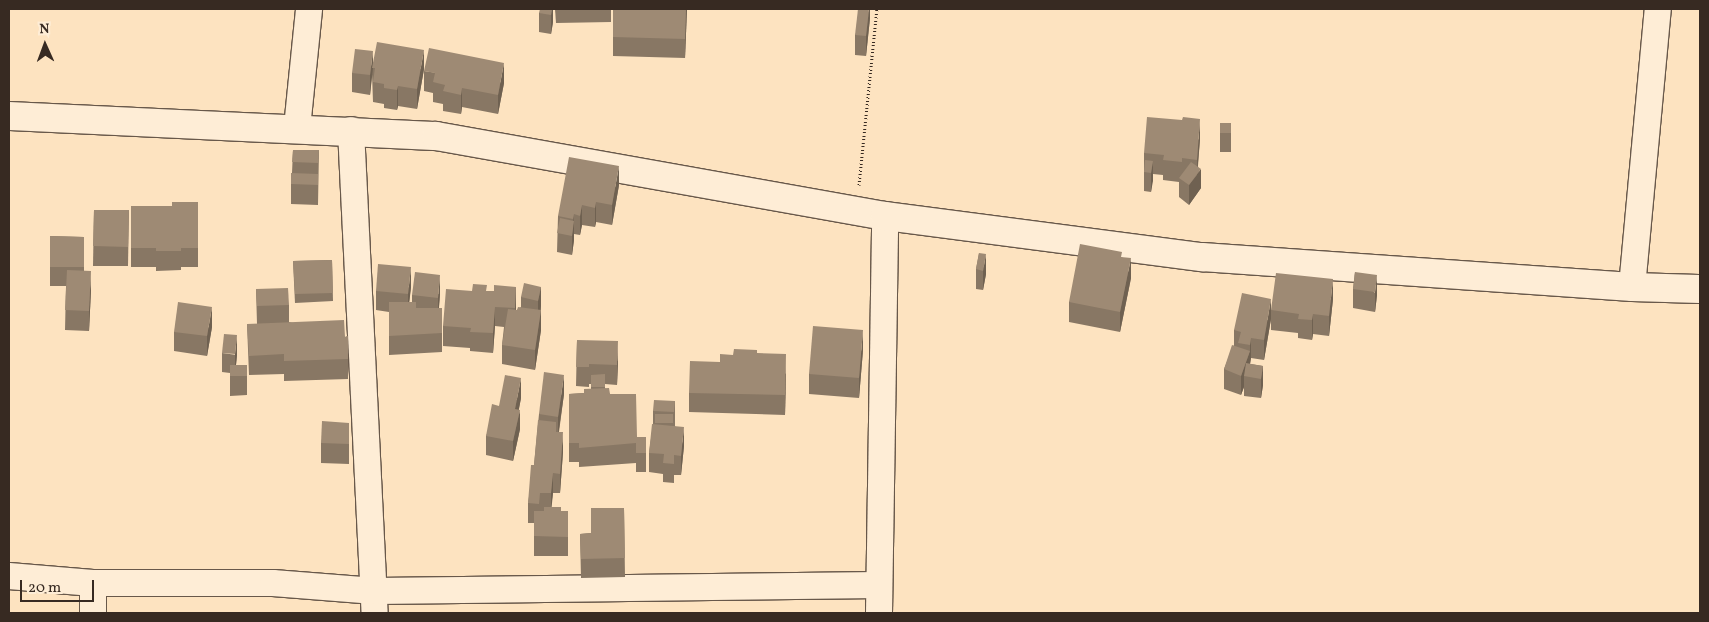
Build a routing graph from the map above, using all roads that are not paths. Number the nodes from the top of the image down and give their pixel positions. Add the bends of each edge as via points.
1 (309, 9) edge
2 (1658, 9) edge
3 (9, 116) edge
4 (297, 128) junction
5 (351, 130) junction
6 (885, 216) junction
7 (1632, 287) junction
8 (1700, 289) edge
9 (9, 576) edge
10 (93, 583) junction
11 (879, 585) junction
12 (375, 602) edge
13 (93, 613) edge
14 (879, 613) edge

1 - 4 street
2 - 7 street
3 - 4 street
4 - 5 street
5 - 6 street via 436,136
5 - 12 street
6 - 7 street via 1202,256
6 - 11 street
7 - 8 street
9 - 10 street
10 - 12 street via 273,583
10 - 13 street
11 - 12 street
11 - 14 street

